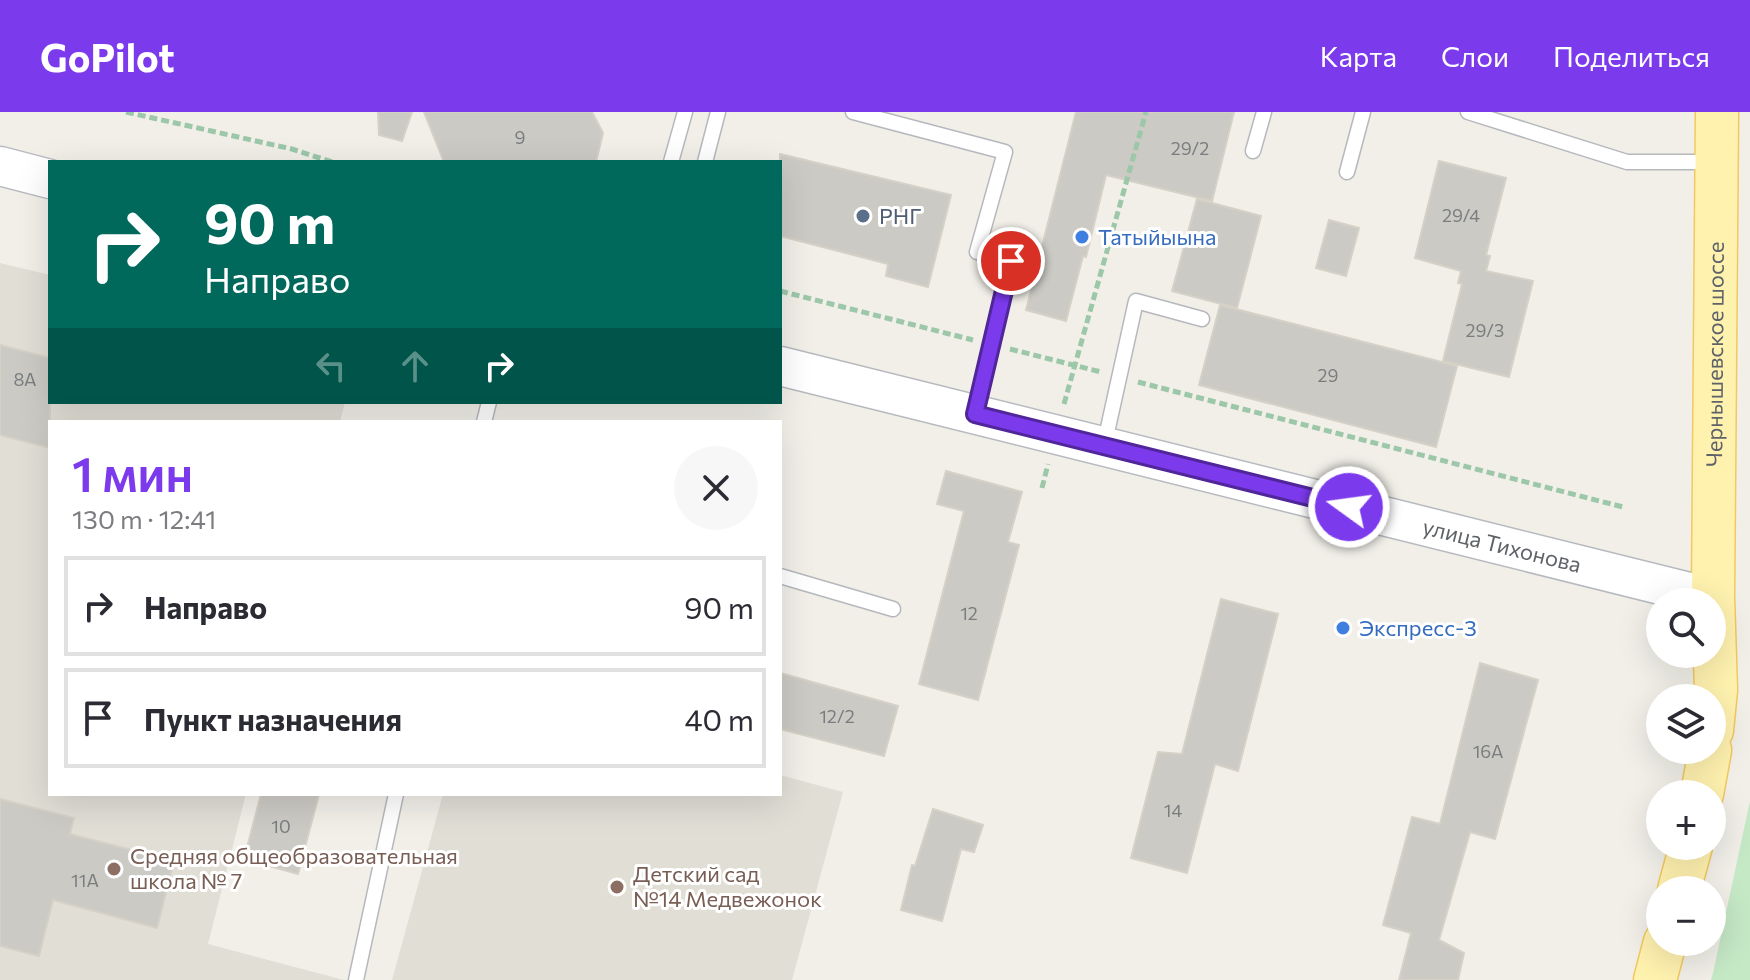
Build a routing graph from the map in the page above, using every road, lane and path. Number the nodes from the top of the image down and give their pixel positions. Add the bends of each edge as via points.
1 (126, 112) edge
2 (685, 112) edge
3 (718, 112) edge
4 (853, 112) edge
5 (1146, 112) edge
6 (1264, 112) edge
7 (1363, 112) edge
8 (1468, 112) edge
9 (1717, 112) edge
10 (1253, 151) dead end
11 (326, 160) edge
12 (672, 160) edge
13 (706, 160) edge
14 (1716, 162) junction
15 (0, 166) edge
16 (1347, 172) dead end
17 (48, 178) edge
18 (782, 292) edge
19 (1202, 319) dead end
20 (991, 344) junction
21 (1074, 365) junction
22 (782, 366) edge
23 (1119, 377) junction
24 (975, 414) junction
25 (1056, 435) junction
26 (1104, 447) junction
27 (1042, 488) dead end
28 (1623, 507) dead end
29 (782, 577) edge
30 (1673, 588) edge
31 (1713, 588) edge
32 (893, 609) dead end
33 (396, 796) edge
34 (1661, 956) edge
35 (356, 980) edge
36 (1655, 980) edge

1 - 11 path
2 - 12 lane
3 - 13 lane
4 - 20 lane via 1005,152 977,252 1011,261
5 - 21 path
6 - 10 lane
7 - 16 lane
8 - 14 lane via 1627,162
9 - 14 main road, Чернышевское шоссе
14 - 31 main road, Чернышевское шоссе
15 - 17 main road
18 - 20 path
19 - 23 lane via 1136,301
20 - 21 path
20 - 24 lane
21 - 23 path
21 - 25 path
22 - 24 main road, улица Тихонова
23 - 26 lane
23 - 28 path
24 - 25 main road, улица Тихонова
25 - 26 main road, улица Тихонова
25 - 27 path
26 - 30 main road, улица Тихонова
29 - 32 lane
33 - 35 lane
34 - 36 main road

